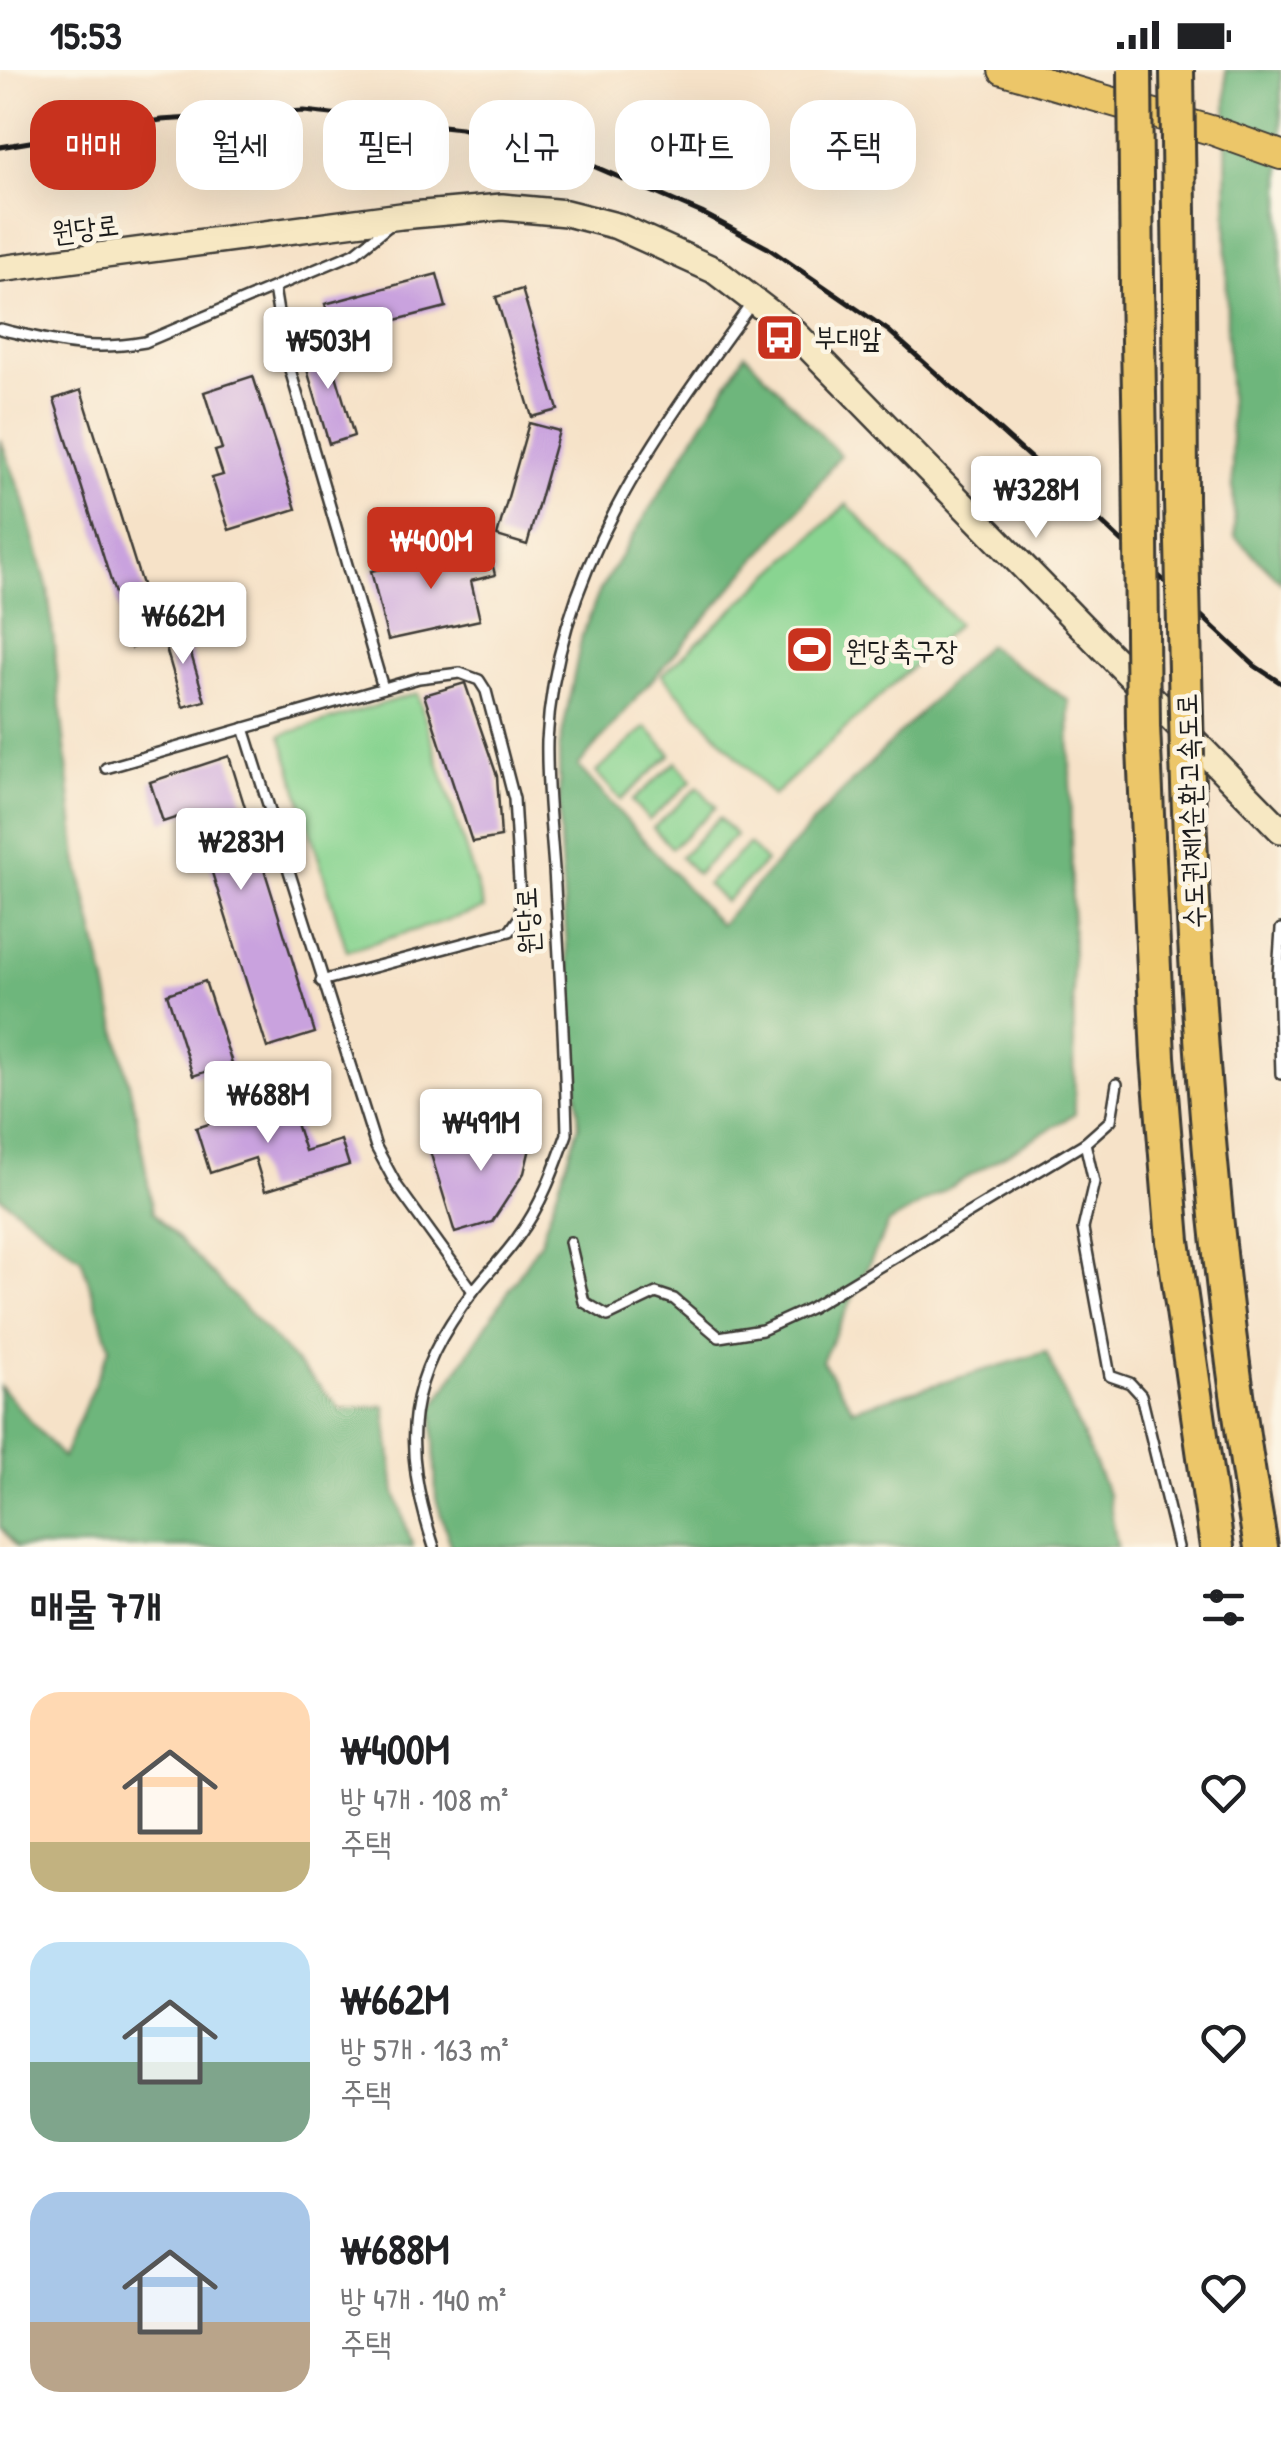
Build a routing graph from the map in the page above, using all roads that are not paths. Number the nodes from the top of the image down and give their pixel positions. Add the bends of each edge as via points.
1 (1002, 70) edge
2 (1048, 70) edge
3 (1125, 70) edge
4 (1135, 70) edge
5 (1176, 70) edge
6 (1194, 70) edge
7 (1136, 132) junction
8 (1281, 140) edge
9 (1281, 155) edge
10 (1178, 173) junction
11 (401, 216) junction
12 (0, 269) edge
13 (274, 288) junction
14 (754, 301) junction
15 (0, 330) edge
16 (383, 688) junction
17 (244, 728) junction
18 (106, 768) dead end
19 (1281, 830) edge
20 (1281, 930) edge
21 (322, 980) junction
22 (1281, 1074) edge
23 (1118, 1084) dead end
24 (1084, 1143) junction
25 (570, 1242) dead end
26 (473, 1291) junction
27 (434, 1547) edge
28 (1178, 1547) edge
29 (1217, 1547) edge
30 (1261, 1547) edge

1 - 9 main road
2 - 8 main road
3 - 7 highway, bridge
4 - 7 highway, 수도권제1순환고속도로, bridge
5 - 10 highway, 수도권제1순환고속도로, bridge
6 - 10 highway, bridge
7 - 29 highway, 수도권제1순환고속도로, bridge via 1143,726 1158,1057 1173,1241
10 - 30 highway, 수도권제1순환고속도로, bridge via 1187,757 1200,1048 1227,1326
11 - 12 main road, 원당로
11 - 13 lane via 355,254
11 - 14 main road, 원당로 via 502,207 617,226 714,270
13 - 15 lane via 145,342 115,347 73,347
13 - 16 lane via 284,349
14 - 19 main road, 원당로 via 791,328
14 - 26 lane, 원당로 via 674,408 583,574 558,663 548,741 566,1134 520,1236
16 - 17 lane
16 - 21 lane via 460,673 479,680 514,799 521,914 510,931
17 - 18 lane
17 - 21 lane
20 - 22 lane
21 - 26 lane via 376,1147 396,1186
23 - 24 lane via 1110,1120
24 - 25 lane via 810,1308 762,1330 719,1337 674,1299 656,1293 608,1316 584,1302
24 - 28 lane via 1094,1182 1084,1230 1110,1376 1141,1395
26 - 27 lane, 원당로 via 430,1360 412,1414 414,1472

